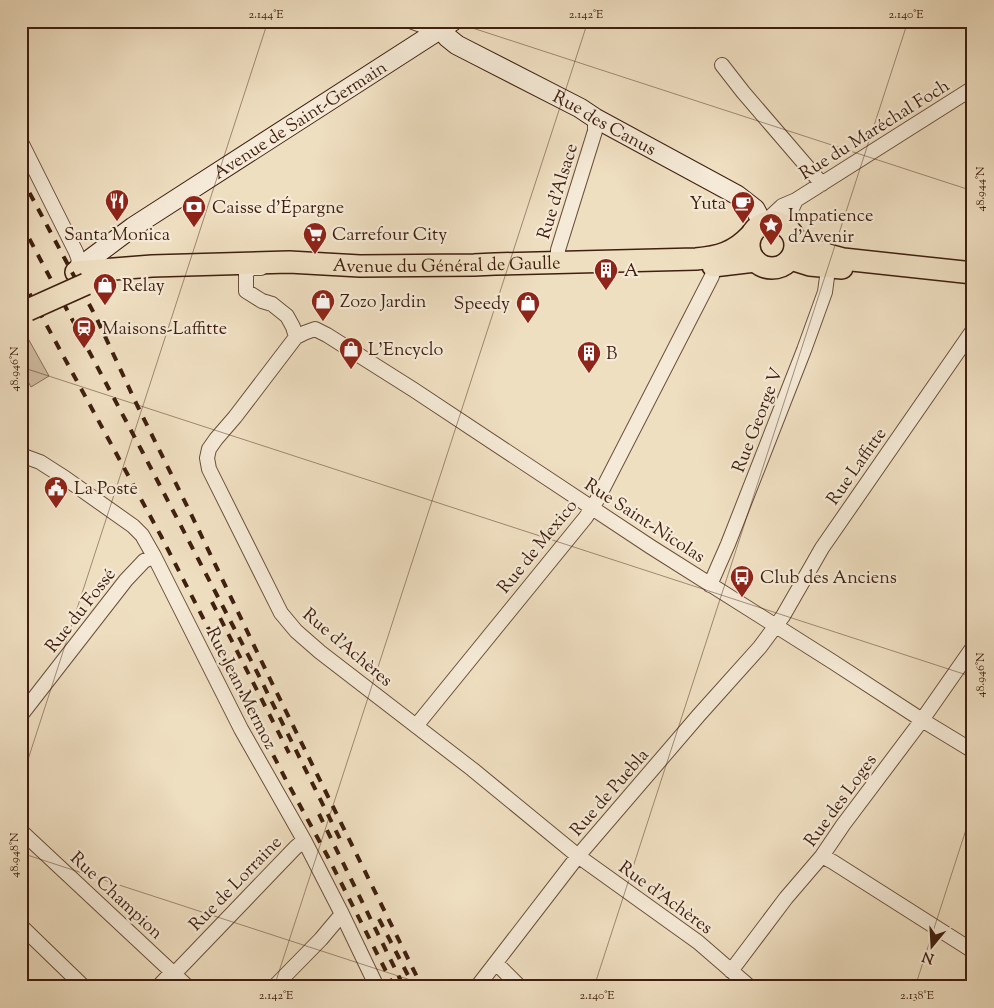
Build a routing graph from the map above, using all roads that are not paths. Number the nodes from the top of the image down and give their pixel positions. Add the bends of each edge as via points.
1 (410, 21) edge
2 (445, 26) edge
3 (722, 65) dead end
4 (973, 88) edge
5 (595, 118) junction
6 (21, 142) edge
7 (822, 184) junction
8 (796, 200) junction
9 (759, 227) junction
10 (792, 242) junction
11 (755, 261) junction
12 (282, 262) junction
13 (558, 262) junction
14 (714, 266) junction
15 (827, 267) junction
16 (488, 273) junction
17 (973, 273) edge
18 (246, 274) junction
19 (81, 278) junction
20 (24, 307) edge
21 (973, 330) edge
22 (296, 337) junction
23 (21, 455) edge
24 (592, 508) junction
25 (154, 556) junction
26 (710, 585) junction
27 (775, 626) junction
28 (973, 647) edge
29 (21, 714) edge
30 (922, 720) junction
31 (416, 726) junction
32 (973, 751) edge
33 (21, 831) edge
34 (304, 840) junction
35 (578, 856) junction
36 (822, 856) junction
37 (342, 914) junction
38 (21, 926) edge
39 (973, 951) edge
40 (496, 963) junction
41 (731, 971) junction
42 (173, 973) junction
43 (84, 987) edge
44 (158, 987) edge
45 (188, 987) edge
46 (274, 987) edge
47 (377, 987) edge
48 (477, 987) edge
49 (520, 987) edge
50 (750, 987) edge

1 - 2 street
2 - 5 main road, Rue des Canus via 447,37 458,45
2 - 19 main road, Avenue de Saint-Germain via 133,227 85,263
3 - 7 street
4 - 7 street, Rue du Maréchal Foch
5 - 9 main road, Rue des Canus via 737,195 754,209
5 - 13 street, Rue d'Alsace via 595,131 558,250
6 - 19 street via 76,252
7 - 8 street, Rue du Maréchal Foch
8 - 9 street, Rue du Maréchal Foch via 782,206
8 - 10 street, Rue du Maréchal Foch via 788,222
9 - 10 main road via 774,222 782,224
9 - 11 main road via 749,245
9 - 13 main road, Avenue du Général de Gaulle via 743,244 717,257
10 - 11 main road via 783,266 763,267
10 - 15 main road via 810,266
10 - 17 main road via 842,259
11 - 14 main road, Avenue du Général de Gaulle
12 - 13 main road, Avenue du Général de Gaulle via 398,266
12 - 18 street via 277,267 250,268
12 - 19 main road, Avenue du Général de Gaulle via 143,266
13 - 16 street, Rue d'Alsace via 550,266 500,268
14 - 16 main road, Avenue du Général de Gaulle
14 - 24 street, Rue de Mexico via 712,276
15 - 17 main road
15 - 26 street, Rue George V via 825,292 804,350
16 - 18 main road, Avenue du Général de Gaulle
18 - 19 main road, Avenue du Général de Gaulle
18 - 22 street via 246,291 287,316
19 - 20 main road, bridge
21 - 27 street, Rue Laffitte via 822,548
22 - 24 street, Rue Saint-Nicolas via 315,329 326,335
22 - 31 street, Rue d'Achères via 213,444 207,458 210,469 280,614 320,652
23 - 25 street, Rue Jean Mermoz via 40,462 133,526
24 - 26 street, Rue Saint-Nicolas
24 - 31 street, Rue de Mexico
25 - 29 street, Rue du Fossé via 144,561 126,580
25 - 34 street, Rue Jean Mermoz via 241,729
26 - 27 street, Rue Saint-Nicolas
27 - 30 street, Rue Saint-Nicolas
27 - 35 street, Rue de Puebla
28 - 30 street, Rue des Loges
30 - 32 street, Rue Saint-Nicolas
30 - 36 street, Rue des Loges
31 - 35 street, Rue d'Achères
33 - 42 street, Rue Champion
34 - 37 street, Rue Jean Mermoz
34 - 42 street, Rue de Lorraine
35 - 40 street, Rue de Puebla
35 - 41 street, Rue d'Achères via 698,942
36 - 39 street
36 - 41 street, Rue des Loges
37 - 46 street
37 - 47 street, Rue Jean Mermoz
38 - 43 street
40 - 48 street, Rue de Puebla
40 - 49 street
41 - 50 street, Rue d'Achères
42 - 44 street, Rue de Lorraine
42 - 45 street, Rue Champion

